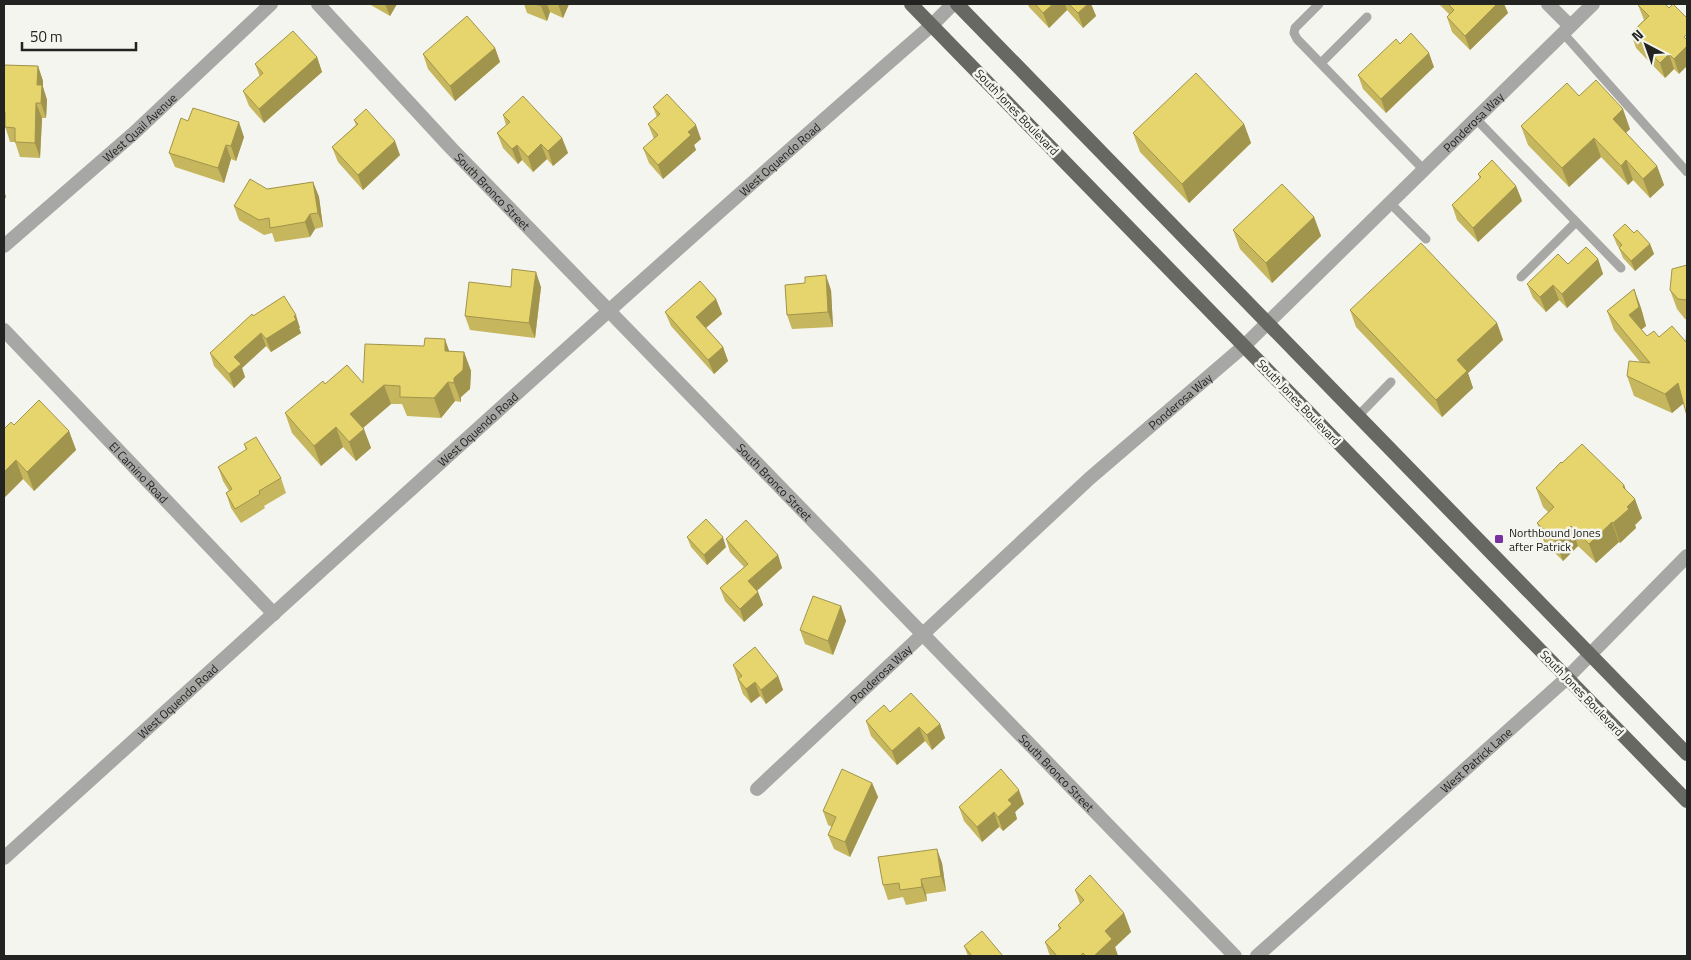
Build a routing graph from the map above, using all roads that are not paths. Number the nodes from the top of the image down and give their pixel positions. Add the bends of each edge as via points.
1 (271, 4) edge
2 (318, 4) edge
3 (911, 4) edge
4 (953, 4) edge
5 (958, 4) edge
6 (1319, 4) edge
7 (1548, 4) edge
8 (1593, 4) edge
9 (1367, 17) dead end
10 (932, 25) junction
11 (1566, 30) junction
12 (1321, 63) junction
13 (1476, 119) junction
14 (1424, 170) junction
15 (1687, 172) edge
16 (1390, 203) junction
17 (1576, 222) junction
18 (1426, 239) dead end
19 (4, 246) edge
20 (1621, 268) dead end
21 (1521, 277) dead end
22 (608, 311) junction
23 (1268, 323) junction
24 (4, 330) edge
25 (1244, 346) junction
26 (1391, 382) dead end
27 (1358, 416) junction
28 (1687, 556) edge
29 (274, 614) junction
30 (923, 636) junction
31 (1590, 654) junction
32 (1567, 678) junction
33 (1687, 754) edge
34 (757, 789) dead end
35 (1687, 801) edge
36 (4, 858) edge
37 (1235, 956) edge
38 (1257, 956) edge

1 - 19 street, West Quail Avenue via 134,134
2 - 22 street, South Bronco Street
3 - 10 main road, South Jones Boulevard
4 - 10 street, West Oquendo Road
5 - 23 main road
6 - 12 lane via 1294,28 1294,33
7 - 11 street
8 - 11 street, Ponderosa Way
9 - 12 lane
10 - 22 street, West Oquendo Road
10 - 25 main road, South Jones Boulevard
11 - 13 street, Ponderosa Way
11 - 15 lane
12 - 14 lane
13 - 14 street, Ponderosa Way
13 - 17 lane
14 - 16 street, Ponderosa Way
16 - 18 lane
16 - 23 street, Ponderosa Way
17 - 20 lane
17 - 21 lane
22 - 29 street, West Oquendo Road
22 - 30 street, South Bronco Street
23 - 25 street, Ponderosa Way
23 - 27 main road
24 - 29 street, El Camino Road
25 - 30 street, Ponderosa Way via 1090,478
25 - 32 main road, South Jones Boulevard
26 - 27 lane
27 - 31 main road
28 - 31 street, West Patrick Lane
29 - 36 street, West Oquendo Road
30 - 34 street, Ponderosa Way
30 - 37 street, South Bronco Street
31 - 32 street, West Patrick Lane
31 - 33 main road
32 - 35 main road, South Jones Boulevard
32 - 38 street, West Patrick Lane

